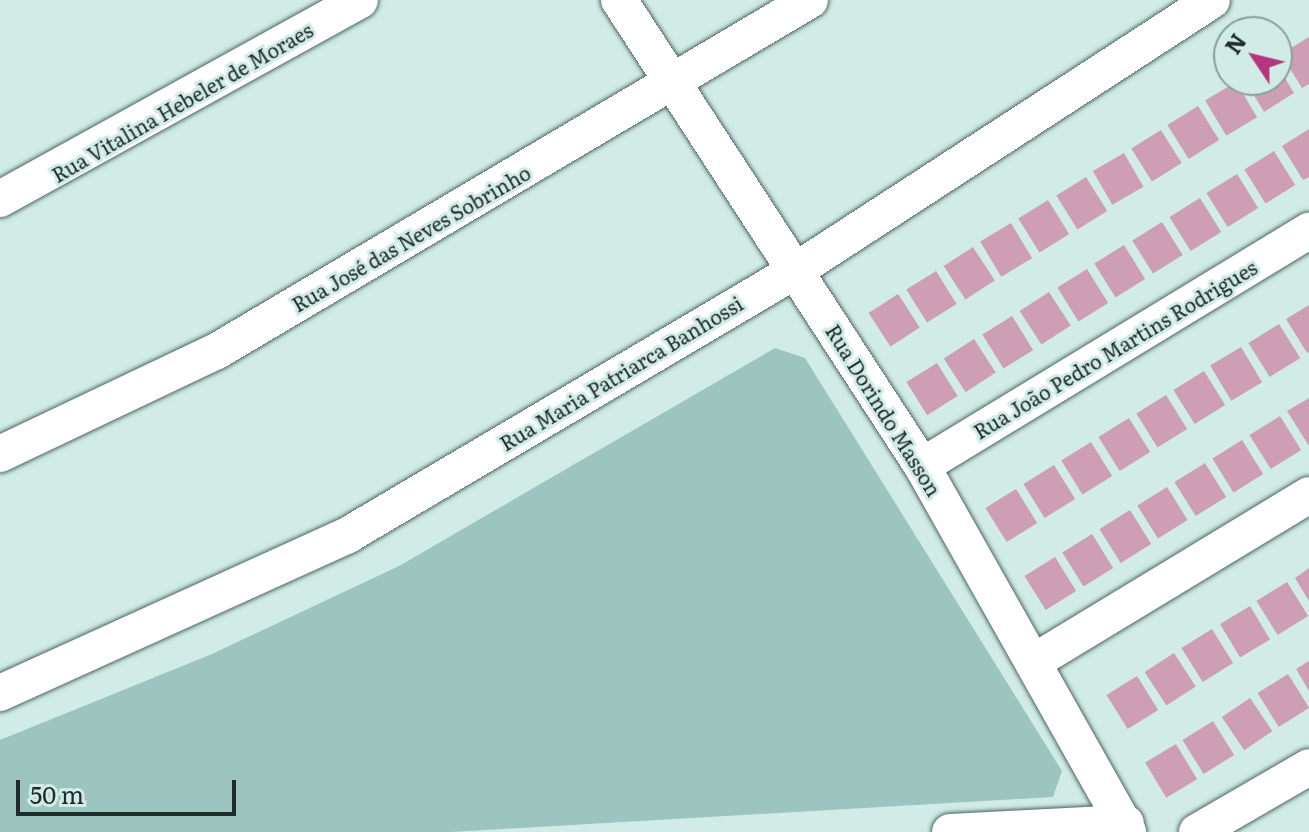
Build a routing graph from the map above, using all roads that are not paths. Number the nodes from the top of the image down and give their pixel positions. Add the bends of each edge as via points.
1 (360, 0) edge
2 (619, 0) edge
3 (810, 0) edge
4 (1212, 0) edge
5 (672, 86) junction
6 (0, 199) edge
7 (1309, 231) edge
8 (795, 271) junction
9 (0, 454) edge
10 (922, 466) junction
11 (1309, 495) edge
12 (1035, 661) junction
13 (0, 693) edge
14 (1309, 767) edge
15 (1127, 828) edge
16 (950, 832) edge
17 (1197, 832) edge

1 - 6 street, Rua Vitalina Hebeler de Moraes
2 - 5 street, Rua Dorindo Masson
3 - 5 street, Rua José das Neves Sobrinho
4 - 8 street, Rua Maria Patriarca Banhossi
5 - 8 street, Rua Dorindo Masson
5 - 9 street, Rua José das Neves Sobrinho via 217,351
7 - 10 street, Rua João Pedro Martins Rodrigues
8 - 10 street, Rua Dorindo Masson
8 - 13 street, Rua Maria Patriarca Banhossi via 348,535
10 - 12 street, Rua Dorindo Masson
11 - 12 street
12 - 15 street, Rua Dorindo Masson
14 - 17 street
15 - 16 street

